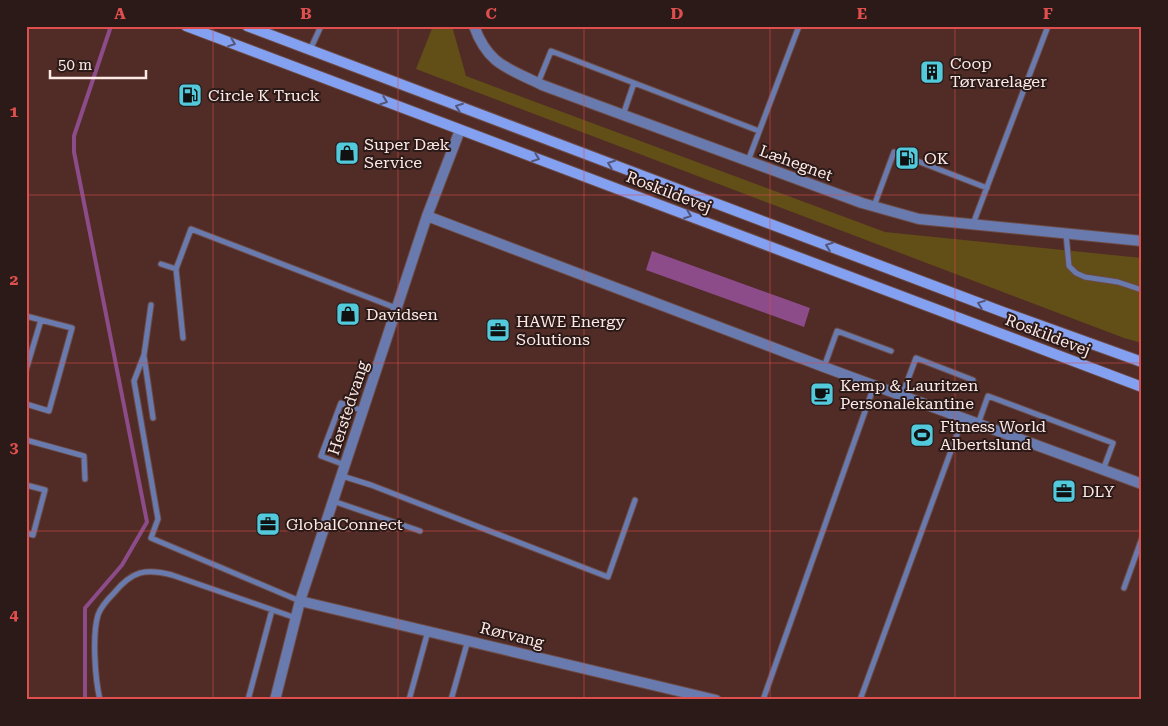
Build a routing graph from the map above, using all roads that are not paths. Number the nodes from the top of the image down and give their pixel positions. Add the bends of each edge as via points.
1 (186, 26) edge
2 (247, 26) edge
3 (321, 26) edge
4 (474, 26) edge
5 (799, 26) edge
6 (1048, 26) edge
7 (310, 51) junction
8 (538, 83) junction
9 (634, 83) junction
10 (623, 115) junction
11 (460, 130) junction
12 (759, 131) junction
13 (748, 161) junction
14 (987, 188) junction
15 (873, 206) junction
16 (427, 216) junction
17 (974, 224) junction
18 (1066, 234) junction
19 (1142, 241) edge
20 (161, 264) dead end
21 (176, 269) junction
22 (1142, 290) edge
23 (151, 305) dead end
24 (397, 308) junction
25 (26, 316) edge
26 (41, 320) junction
27 (183, 338) dead end
28 (891, 351) dead end
29 (144, 355) junction
30 (1142, 362) edge
31 (824, 367) junction
32 (26, 370) edge
33 (973, 380) dead end
34 (1139, 385) edge
35 (874, 386) junction
36 (902, 396) junction
37 (26, 404) edge
38 (363, 411) junction
39 (153, 418) dead end
40 (963, 418) junction
41 (978, 424) junction
42 (26, 440) edge
43 (1103, 470) junction
44 (343, 471) junction
45 (85, 479) dead end
46 (1142, 484) edge
47 (26, 485) edge
48 (635, 500) dead end
49 (333, 501) junction
50 (420, 531) dead end
51 (26, 533) edge
52 (1142, 538) edge
53 (1124, 588) dead end
54 (300, 600) junction
55 (272, 610) junction
56 (296, 618) junction
57 (428, 631) junction
58 (468, 640) junction
59 (100, 700) edge
60 (248, 700) edge
61 (275, 700) edge
62 (409, 700) edge
63 (451, 700) edge
64 (716, 700) edge
65 (763, 700) edge
66 (860, 700) edge

1 -> 11 main road, Roskildevej
2 - 7 main road, Roskildevej
3 - 7 lane
4 - 8 street, Læhegnet via 485,50 494,60
5 - 12 lane
6 - 14 lane
30 -> 7 main road, Roskildevej
8 - 9 lane via 551,51
8 - 10 street, Læhegnet
9 - 10 lane
9 - 12 lane
10 - 13 street, Læhegnet
11 - 16 street, Herstedvang
11 -> 34 main road, Roskildevej
12 - 13 lane
13 - 15 street, Læhegnet
14 - 15 lane via 894,152
14 - 17 lane
15 - 17 street, Læhegnet via 919,218
16 - 24 street, Herstedvang
16 - 31 street
17 - 18 street, Læhegnet
18 - 19 street, Læhegnet
18 - 22 lane via 1070,266 1076,273
20 - 21 lane
21 - 24 lane via 191,229
21 - 27 lane
23 - 29 lane
24 - 38 street, Herstedvang
25 - 26 lane
26 - 32 lane
26 - 37 lane via 72,328 49,411
28 - 31 lane via 838,331
29 - 39 lane
29 - 54 lane via 134,382 158,519 151,538
31 - 35 street
33 - 36 lane via 916,358
35 - 36 street
35 - 65 lane
36 - 40 street
38 - 44 street, Herstedvang
38 - 44 lane via 341,403 321,456
40 - 41 street
40 - 66 lane
41 - 43 street
41 - 43 lane via 988,396 1113,443
42 - 45 lane via 84,456
43 - 46 street
44 - 48 lane via 371,485 608,576
44 - 49 street, Herstedvang
47 - 51 lane via 45,490 33,535
49 - 50 lane
49 - 54 street, Herstedvang
52 - 53 lane
54 - 56 street, Herstedvang
54 - 57 street, Rørvang
55 - 56 lane
55 - 59 lane via 155,571 143,571 130,577 105,602 98,614 96,676
55 - 60 lane
56 - 61 street, Herstedvang
57 - 58 street, Rørvang
57 - 62 lane
58 - 63 lane
58 - 64 street, Rørvang

